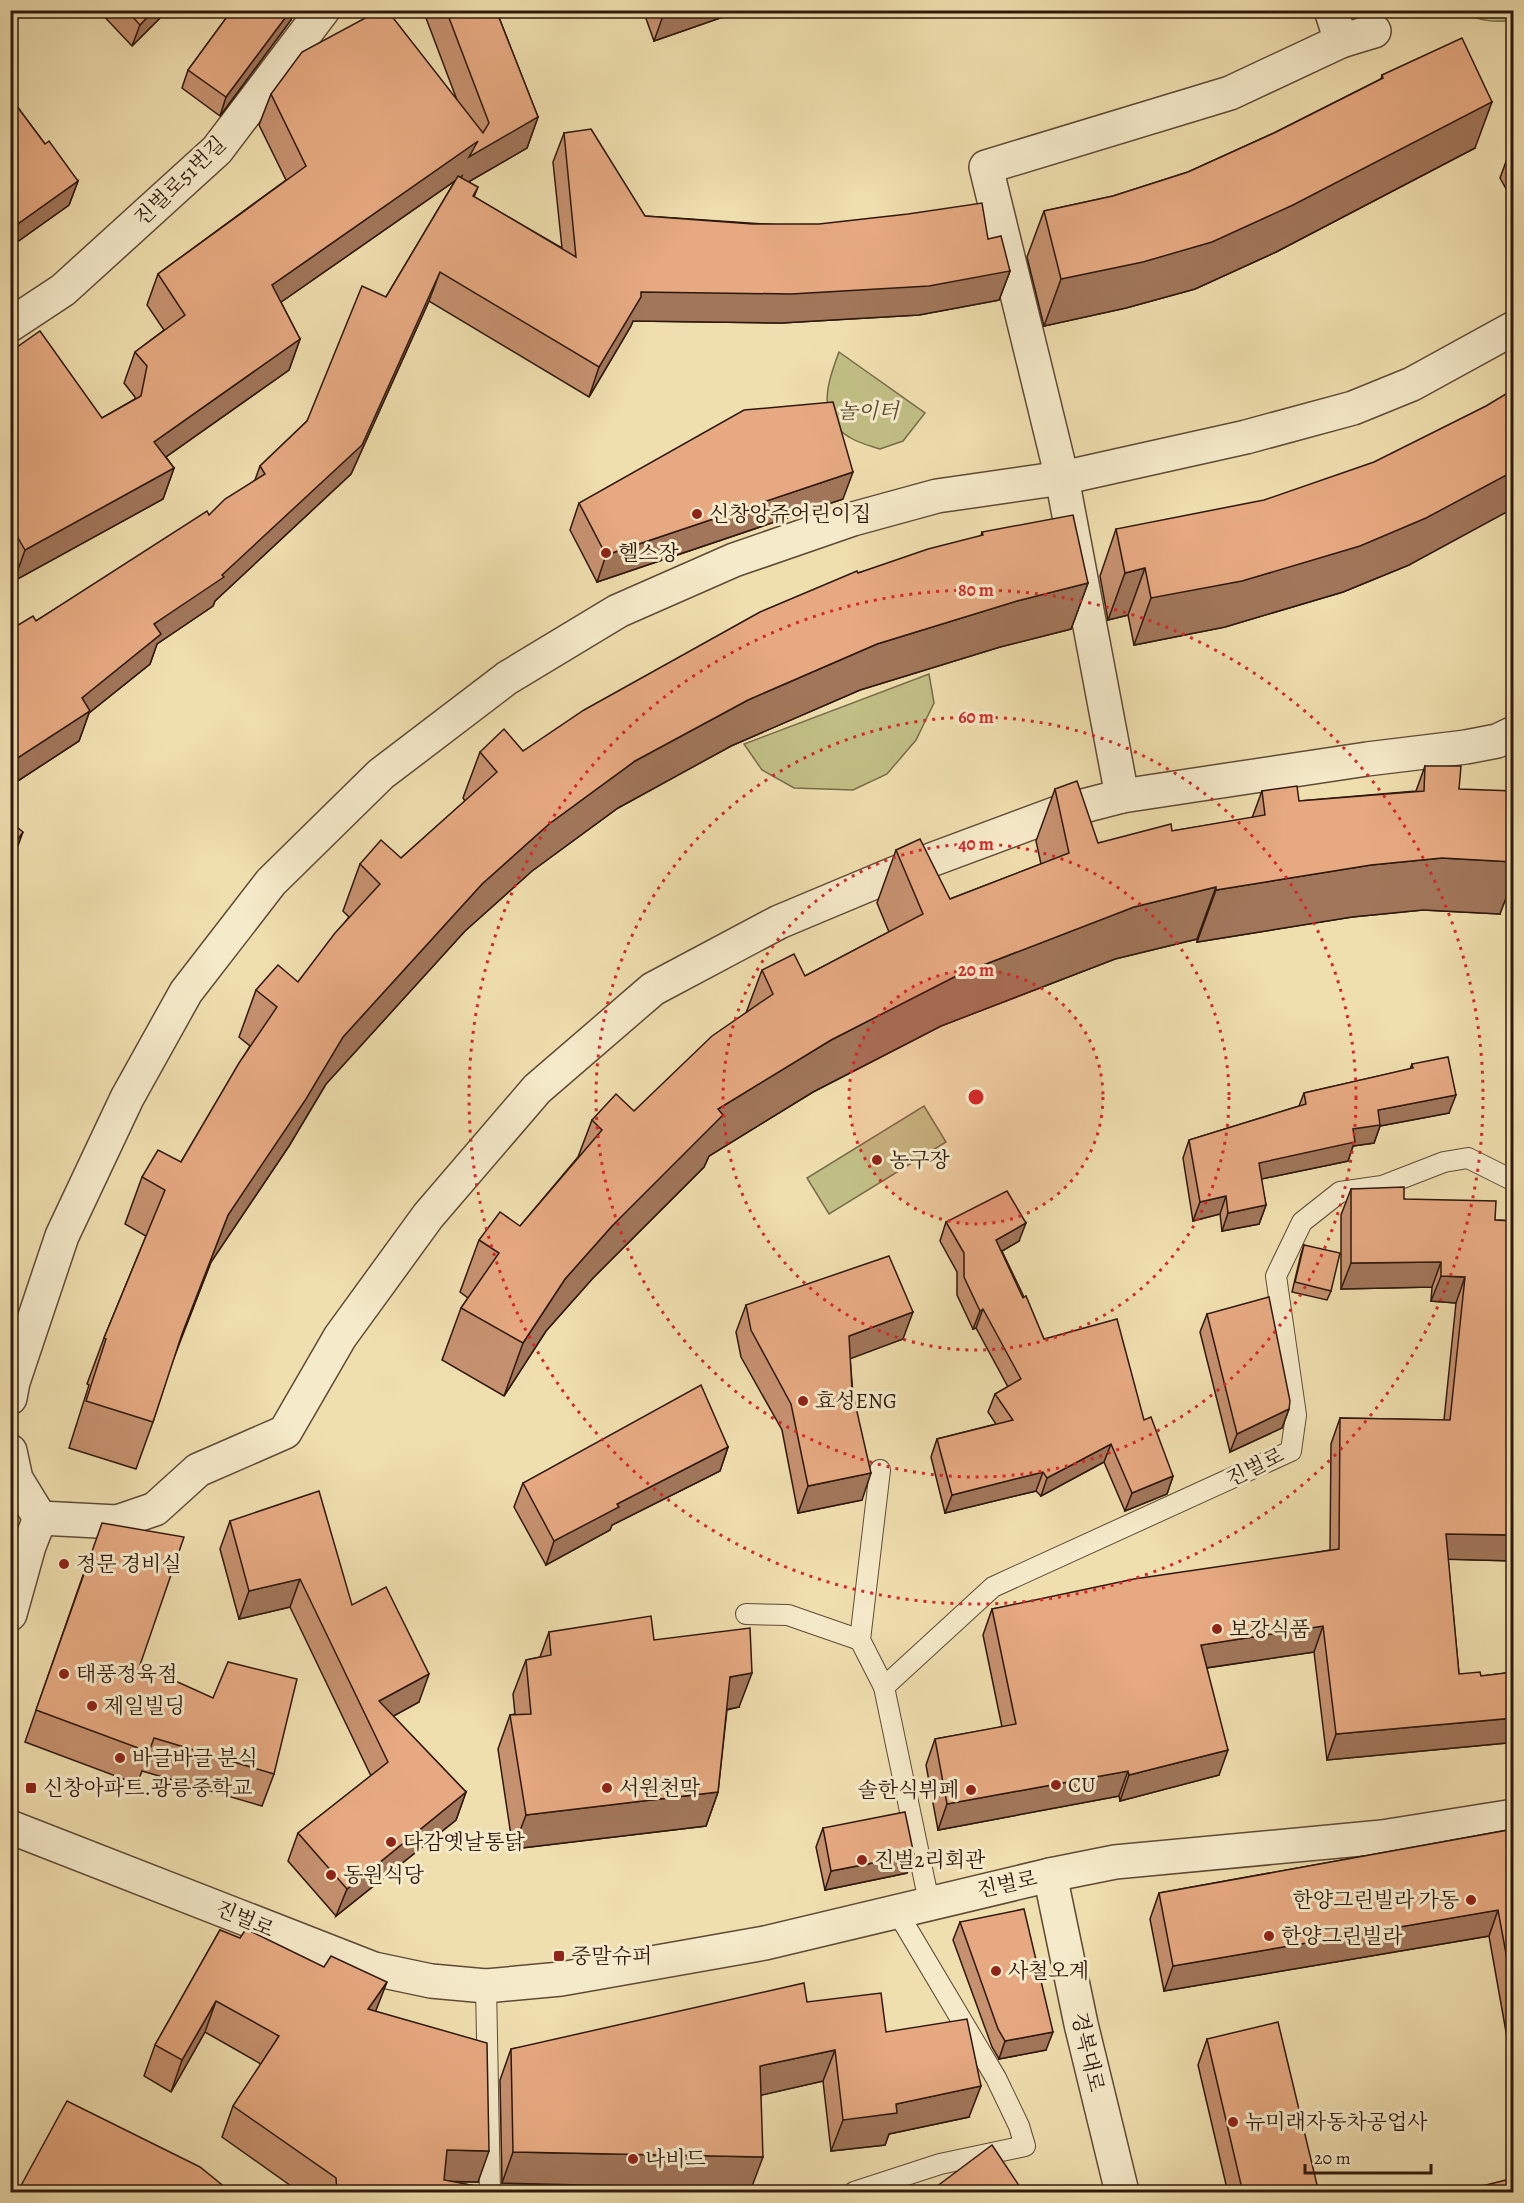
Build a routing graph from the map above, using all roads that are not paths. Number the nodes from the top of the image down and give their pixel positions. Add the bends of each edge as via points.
1 (323, 10) edge
2 (1332, 10) edge
3 (1374, 30) dead end
4 (1341, 41) junction
5 (10, 325) edge
6 (1514, 328) edge
7 (1062, 478) junction
8 (1514, 733) edge
9 (1122, 796) junction
10 (1514, 1181) edge
11 (10, 1398) edge
12 (10, 1451) edge
13 (880, 1470) dead end
14 (40, 1518) junction
15 (10, 1614) edge
16 (746, 1614) dead end
17 (860, 1640) junction
18 (884, 1688) junction
19 (1514, 1816) edge
20 (10, 1827) edge
21 (1050, 1875) junction
22 (928, 1902) junction
23 (896, 1910) junction
24 (486, 1986) junction
25 (490, 2193) edge
26 (854, 2193) edge
27 (1122, 2193) edge

1 - 5 street, 진벌로51번길 via 217,150 63,290
2 - 4 street
3 - 4 street
4 - 7 street via 1230,93 986,168 1049,388
6 - 7 street via 1412,384 1353,408 1246,437
7 - 9 street via 1110,697
7 - 11 street via 937,496 853,519 734,560 618,611 507,678 381,774 271,882 186,992 127,1098 62,1236
8 - 9 street via 1466,747
9 - 14 street via 1060,812 896,873 779,922 652,988 537,1089 428,1216 340,1337 285,1432 198,1470 155,1509 117,1522
10 - 18 lane, 진벌로 via 1468,1158 1444,1162 1382,1186 1340,1191 1302,1222 1276,1276 1296,1415 1291,1451 993,1587
12 - 14 street via 16,1479
13 - 17 lane
14 - 15 street
16 - 17 lane via 788,1615
17 - 18 lane
18 - 22 lane
19 - 21 street, 진벌로 via 1382,1837 1115,1862
20 - 24 street, 진벌로 via 374,1969 431,1981
21 - 22 street, 진벌로
21 - 27 street, 경복대로
22 - 23 street, 진벌로
23 - 24 street, 진벌로 via 765,1943 561,1979
23 - 26 lane via 996,2078 1025,2146 940,2164
24 - 25 lane

